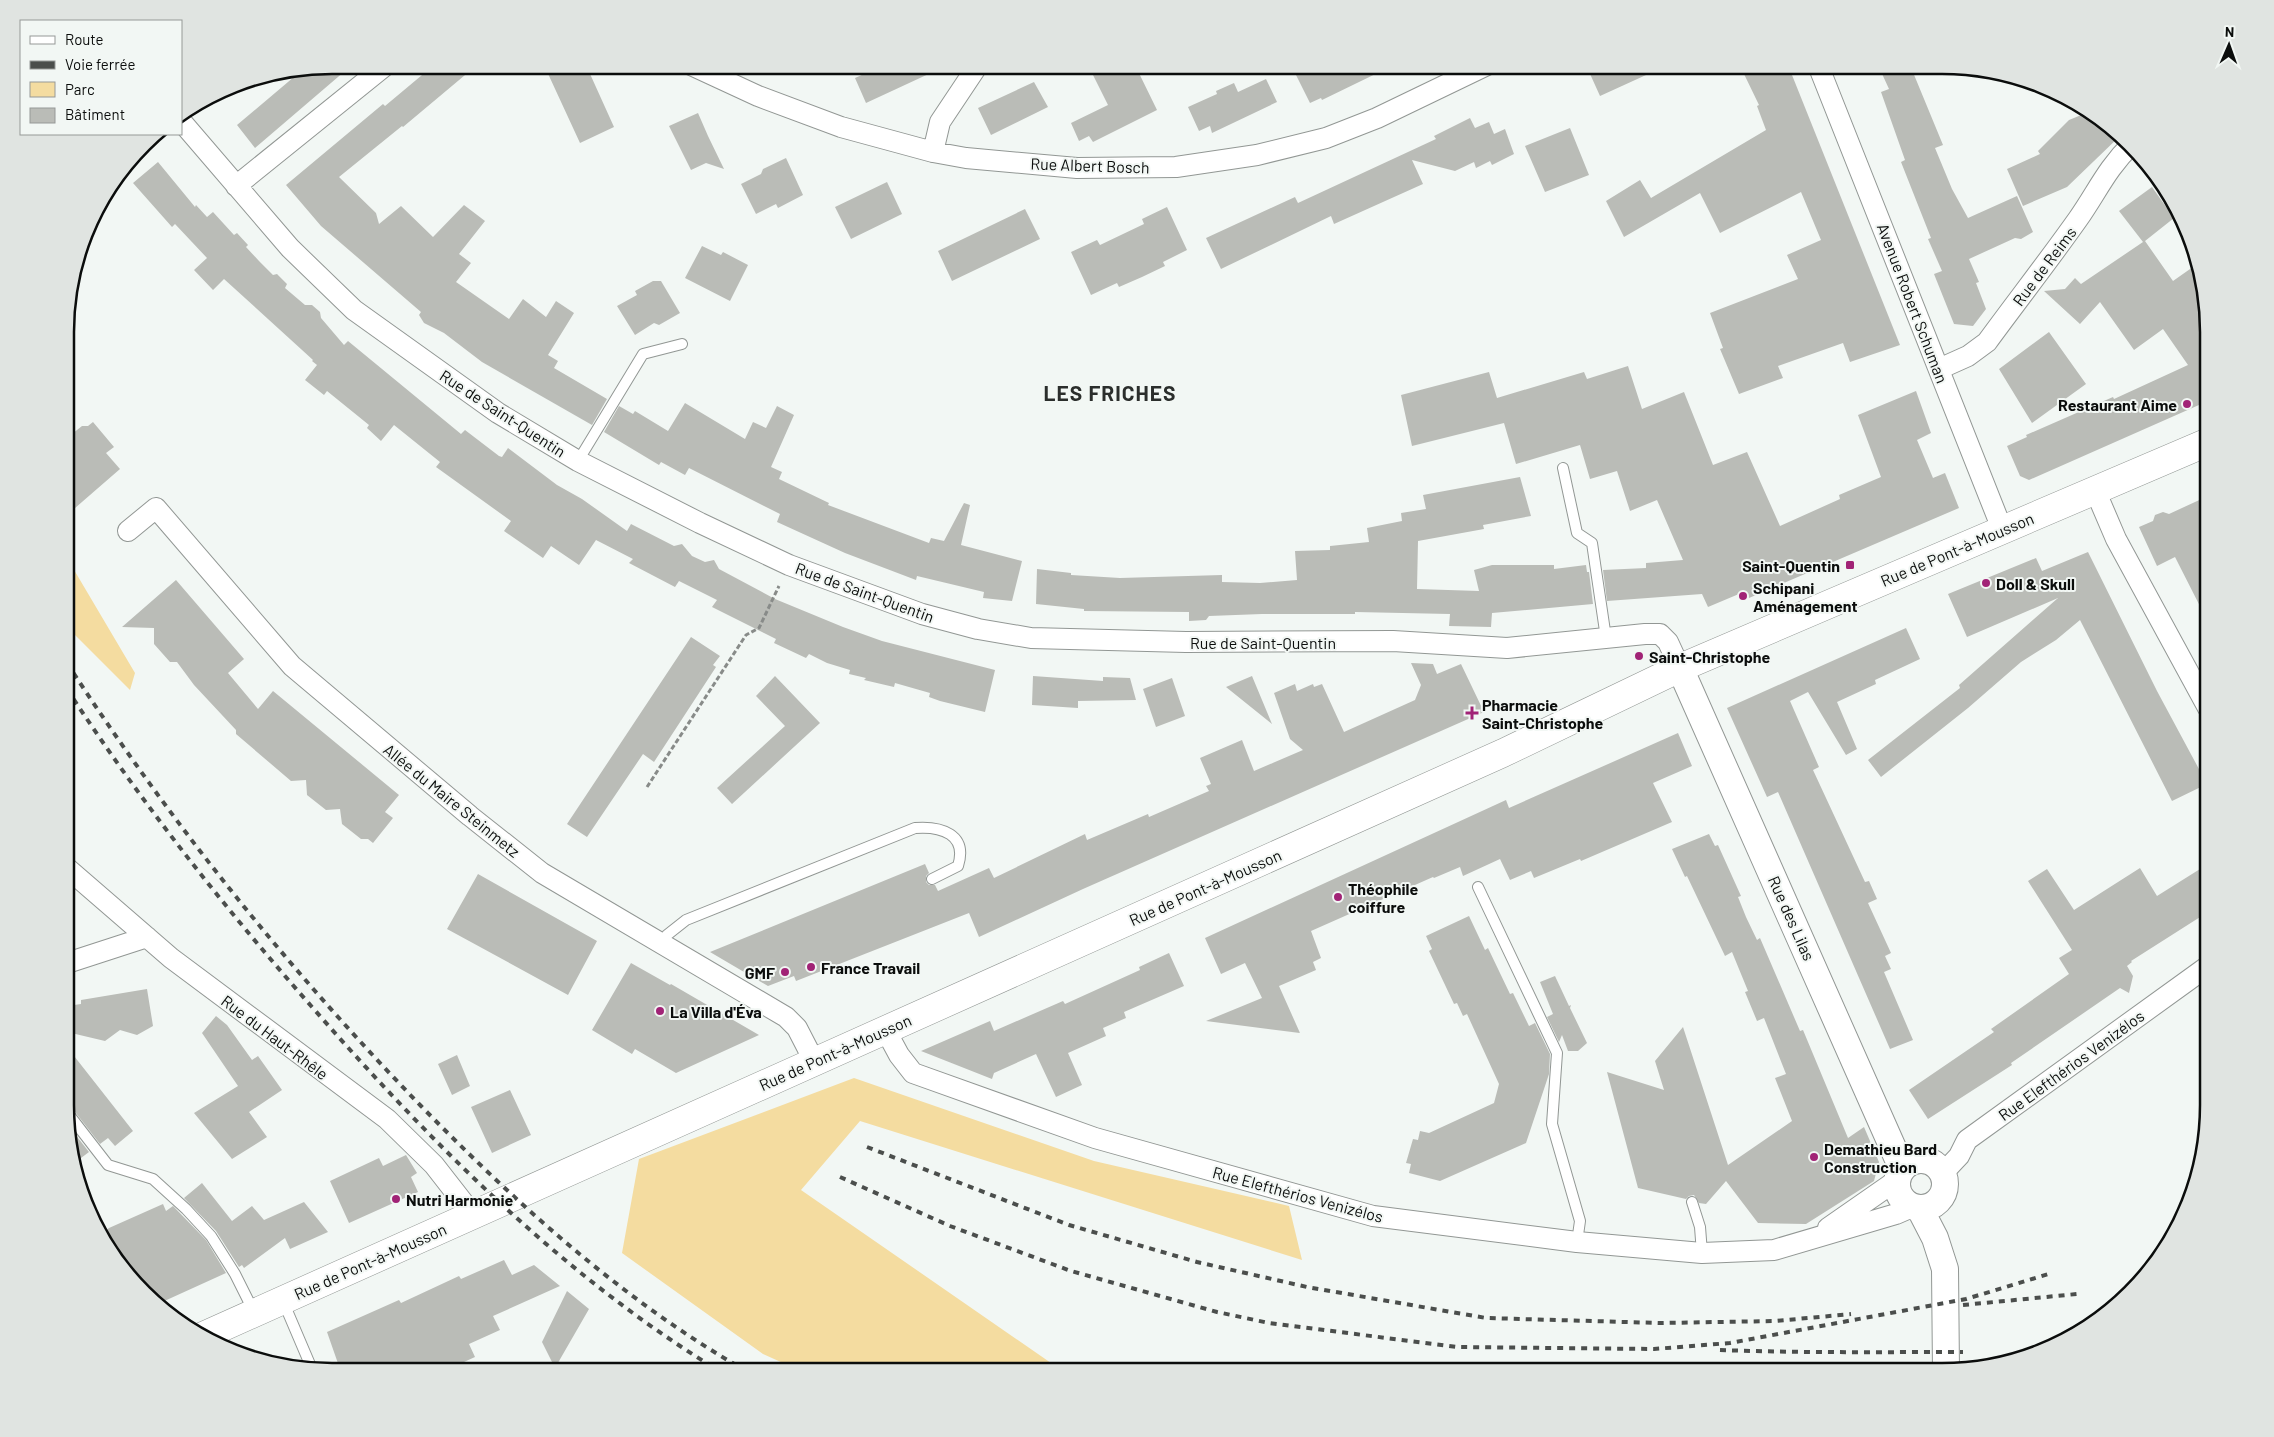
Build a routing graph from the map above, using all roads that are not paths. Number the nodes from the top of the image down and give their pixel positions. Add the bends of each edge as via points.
1 (375, 74) edge
2 (710, 74) edge
3 (972, 74) edge
4 (1468, 74) edge
5 (1824, 74) edge
6 (182, 122) edge
7 (2126, 150) edge
8 (933, 152) junction
9 (236, 186) junction
10 (682, 344) dead end
11 (1939, 369) junction
12 (2200, 445) edge
13 (578, 461) junction
14 (1563, 468) dead end
15 (2095, 490) junction
16 (2002, 529) junction
17 (128, 531) dead end
18 (1606, 638) junction
19 (1680, 668) junction
20 (2200, 693) edge
21 (74, 874) edge
22 (932, 879) dead end
23 (1478, 887) dead end
24 (147, 937) junction
25 (662, 942) junction
26 (74, 961) edge
27 (2200, 972) edge
28 (885, 1029) junction
29 (814, 1061) junction
30 (74, 1121) edge
31 (1901, 1173) junction
32 (1943, 1174) junction
33 (1692, 1202) dead end
34 (1924, 1205) junction
35 (473, 1215) junction
36 (1577, 1242) junction
37 (1807, 1242) junction
38 (1702, 1253) junction
39 (283, 1300) junction
40 (254, 1313) junction
41 (210, 1333) edge
42 (309, 1362) edge
43 (1946, 1363) edge

1 - 9 street
2 - 8 street, Rue Albert Bosch via 841,127
3 - 8 street via 940,122
4 - 8 street, Rue Albert Bosch via 1377,118 1326,138 1239,158 1176,167 1077,168
5 - 11 street, Avenue Robert Schuman
6 - 9 street, Rue de Saint-Quentin
7 - 11 street, Rue de Reims via 2101,180 2080,217 1987,342 1968,356
9 - 13 street, Rue de Saint-Quentin via 290,248 354,310 498,413
10 - 13 lane via 643,354
11 - 16 street, Avenue Robert Schuman
12 - 15 main road, Rue de Pont-à-Mousson
13 - 18 street, Rue de Saint-Quentin via 789,565 922,614 1030,638 1186,642 1393,641 1507,648
14 - 18 lane via 1577,533 1592,543
15 - 16 main road, Rue de Pont-à-Mousson
15 - 20 street via 2116,539
16 - 19 main road, Rue de Pont-à-Mousson
17 - 25 street, Allée du Maire Steinmetz via 156,508 292,666 542,873
18 - 19 street, Rue de Saint-Quentin via 1660,634 1668,642
19 - 28 main road, Rue de Pont-à-Mousson via 1504,753
19 - 31 street, Rue des Lilas via 1897,1157
21 - 24 street, Rue du Haut-Rhêle
22 - 25 lane via 958,866 962,853 950,834 933,827 915,828 686,920
23 - 36 lane via 1557,1053 1552,1124 1580,1221
24 - 26 street
24 - 35 street, Rue du Haut-Rhêle via 387,1119 434,1165
25 - 29 street, Allée du Maire Steinmetz via 786,1017 797,1028
27 - 32 street, Rue Elefthérios Venizélos via 1967,1140 1959,1156
28 - 29 main road, Rue de Pont-à-Mousson
28 - 36 street, Rue Elefthérios Venizélos via 913,1073 1094,1138 1373,1216
29 - 35 main road, Rue de Pont-à-Mousson
30 - 40 lane via 108,1165 153,1179 186,1209 211,1236
31 - 32 street via 1911,1162 1926,1160 1939,1167
31 - 34 street via 1900,1196
31 - 37 street, Rue Elefthérios Venizélos
32 - 34 street via 1946,1186
33 - 38 lane via 1700,1227
34 - 37 street, Rue Elefthérios Venizélos
34 - 43 street via 1949,1230 1952,1252 1945,1269
35 - 39 main road, Rue de Pont-à-Mousson
36 - 38 street, Rue Elefthérios Venizélos
37 - 38 street, Rue Elefthérios Venizélos via 1774,1250
39 - 40 main road, Rue de Pont-à-Mousson
39 - 42 lane
40 - 41 main road, Rue de Pont-à-Mousson

